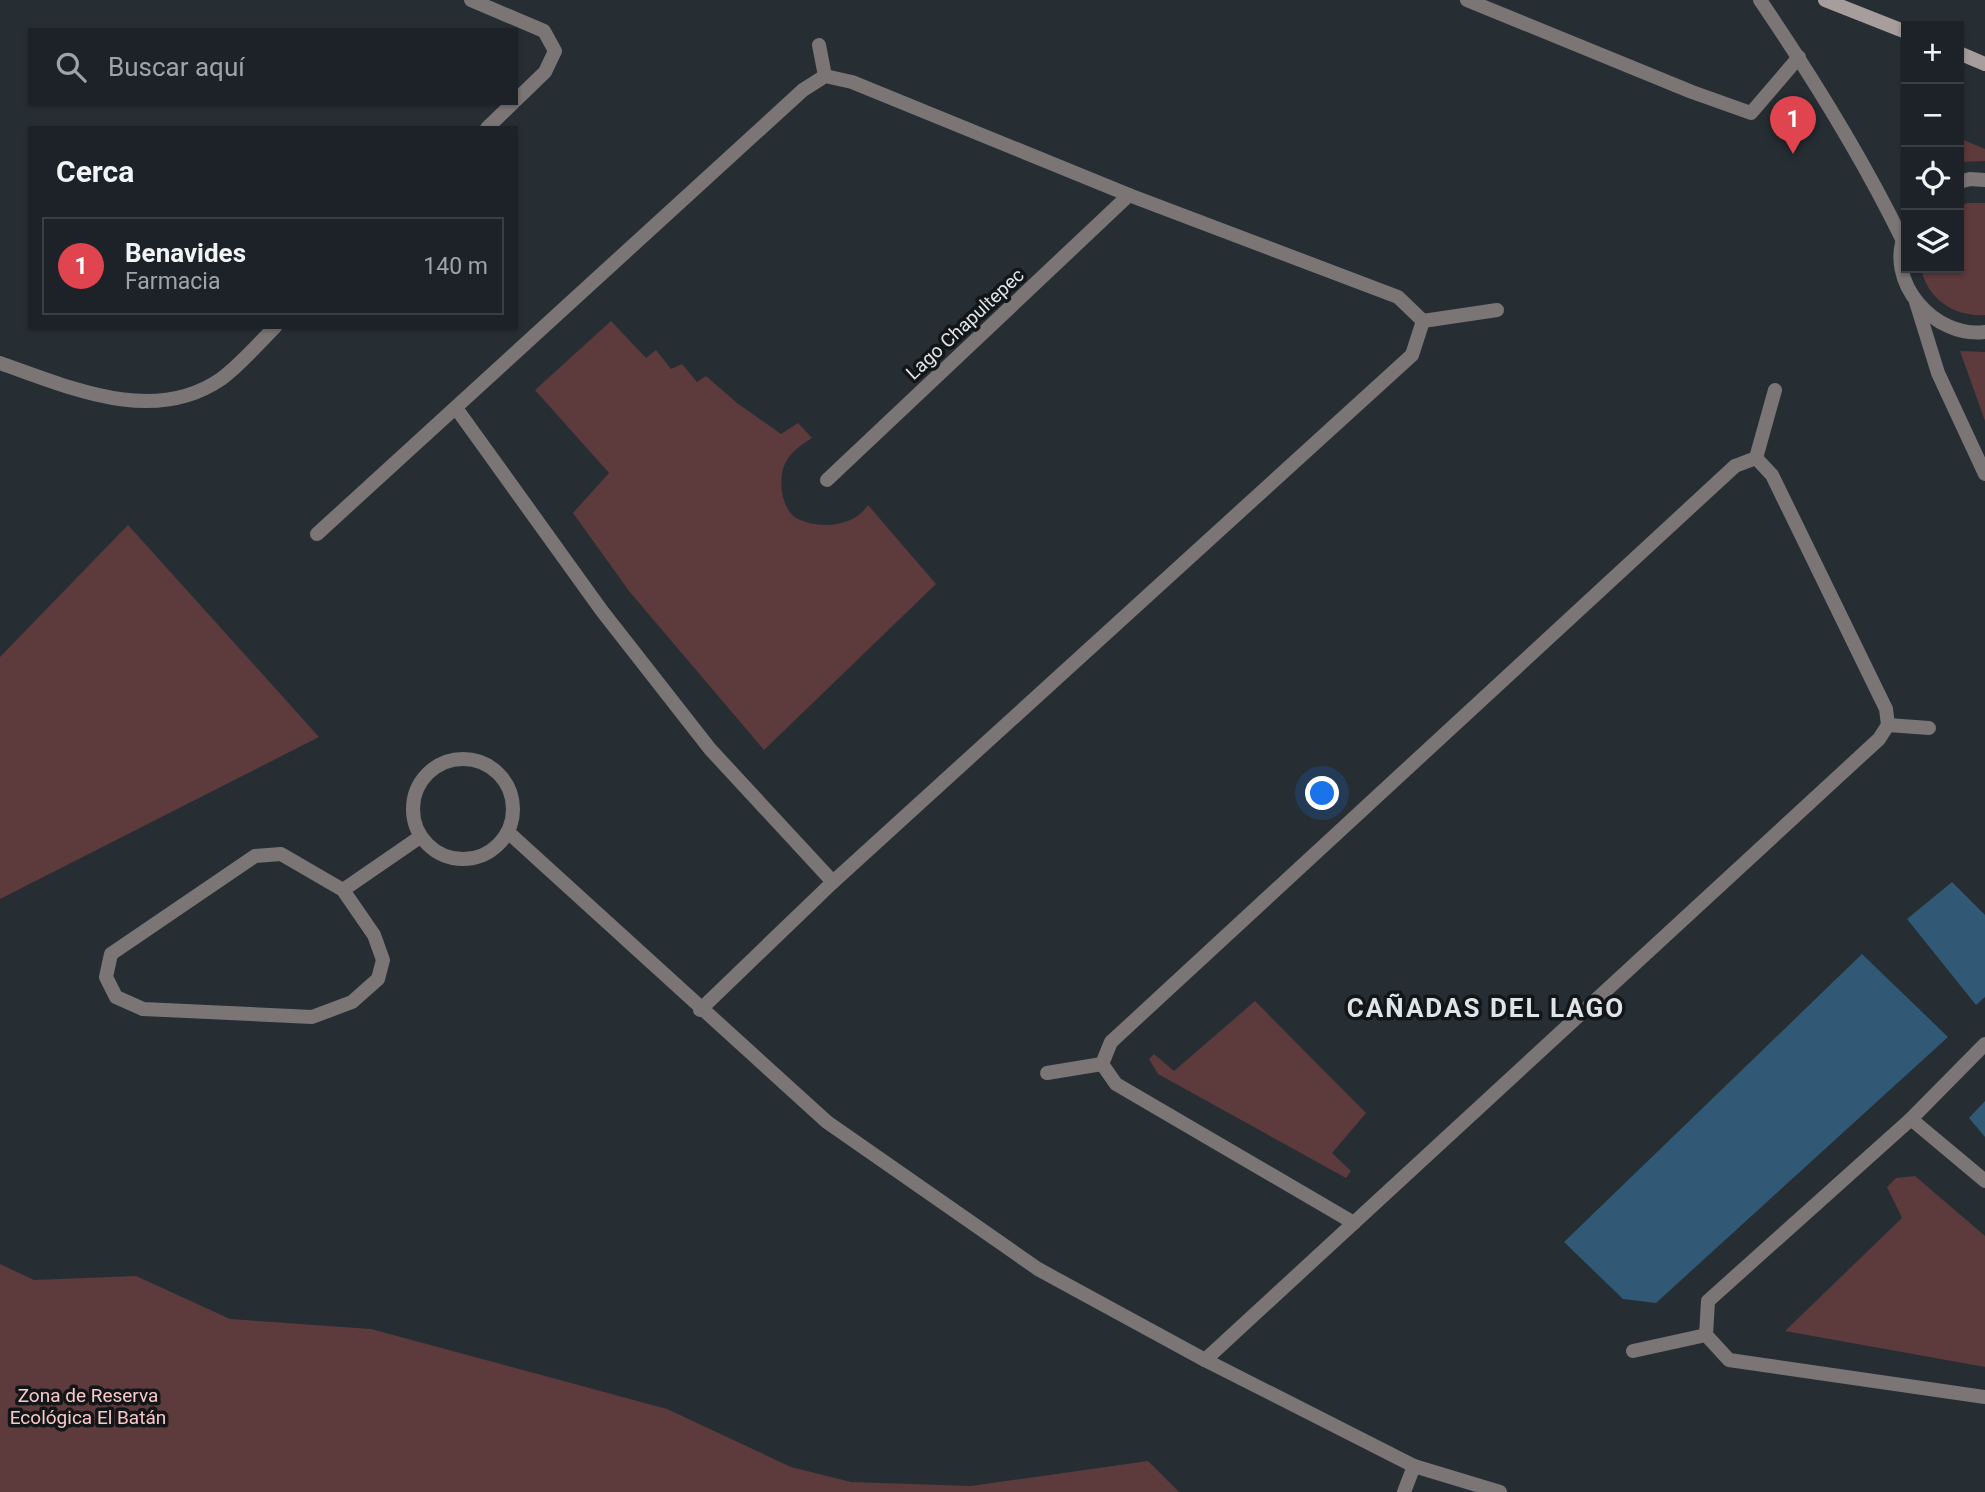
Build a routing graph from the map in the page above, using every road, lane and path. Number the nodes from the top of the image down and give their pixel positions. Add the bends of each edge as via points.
1 (471, 0) edge
2 (1467, 0) edge
3 (1760, 0) edge
4 (1825, 0) edge
5 (1901, 30) edge
6 (819, 45) dead end
7 (1964, 55) edge
8 (1799, 57) junction
9 (1985, 64) edge
10 (825, 76) junction
11 (518, 98) edge
12 (511, 105) edge
13 (489, 126) edge
14 (1985, 180) edge
15 (1964, 181) edge
16 (1129, 195) junction
17 (1901, 229) edge
18 (1903, 273) edge
19 (1916, 302) junction
20 (1497, 310) dead end
21 (1423, 321) junction
22 (273, 329) edge
23 (1985, 332) edge
24 (0, 363) edge
25 (1775, 390) dead end
26 (456, 408) junction
27 (1756, 458) junction
28 (1985, 474) edge
29 (827, 480) dead end
30 (317, 534) dead end
31 (1888, 724) junction
32 (1929, 728) dead end
33 (509, 833) junction
34 (420, 836) junction
35 (833, 882) junction
36 (343, 890) junction
37 (701, 1010) junction
38 (1985, 1044) edge
39 (1102, 1064) junction
40 (1047, 1073) dead end
41 (1911, 1119) junction
42 (1985, 1181) edge
43 (1354, 1223) junction
44 (1706, 1335) junction
45 (1633, 1351) dead end
46 (1205, 1360) junction
47 (1985, 1397) edge
48 (1414, 1466) junction
49 (1404, 1492) edge
50 (1500, 1492) edge

1 - 11 street via 544,31 555,51 545,72
2 - 8 street via 1751,113
3 - 8 street
4 - 5 main road
6 - 10 street
7 - 9 main road
8 - 17 street
10 - 16 street via 852,82
10 - 26 street via 803,90
12 - 13 street
14 - 15 street
16 - 21 street via 1398,297
16 - 29 street, Lago Chapultepec
18 - 19 street
19 - 23 street via 1941,324 1973,334
19 - 28 street via 1938,373
20 - 21 street
21 - 35 street via 1412,355
22 - 24 street via 220,380 169,401 100,397
25 - 27 street
26 - 30 street
26 - 35 street via 602,611 702,738
27 - 31 street via 1772,475 1886,709
27 - 39 street via 1735,466 1111,1042
31 - 32 street
31 - 43 street via 1879,739
33 - 34 street via 491,853 465,860 439,855
33 - 34 street via 515,807 507,782 487,764 461,758 436,766 418,785 412,811
33 - 37 street
34 - 36 street
35 - 37 street
36 - 36 street via 281,854 256,856 111,954 106,977 116,997 143,1009 312,1017 352,1002 378,979 383,960 374,934
37 - 46 street via 827,1122 1038,1269
38 - 41 street
39 - 40 street
39 - 43 street via 1116,1084
41 - 42 street
41 - 44 street via 1707,1301
43 - 46 street
44 - 45 street
44 - 47 street via 1729,1360
46 - 48 street
48 - 49 street
48 - 50 street

